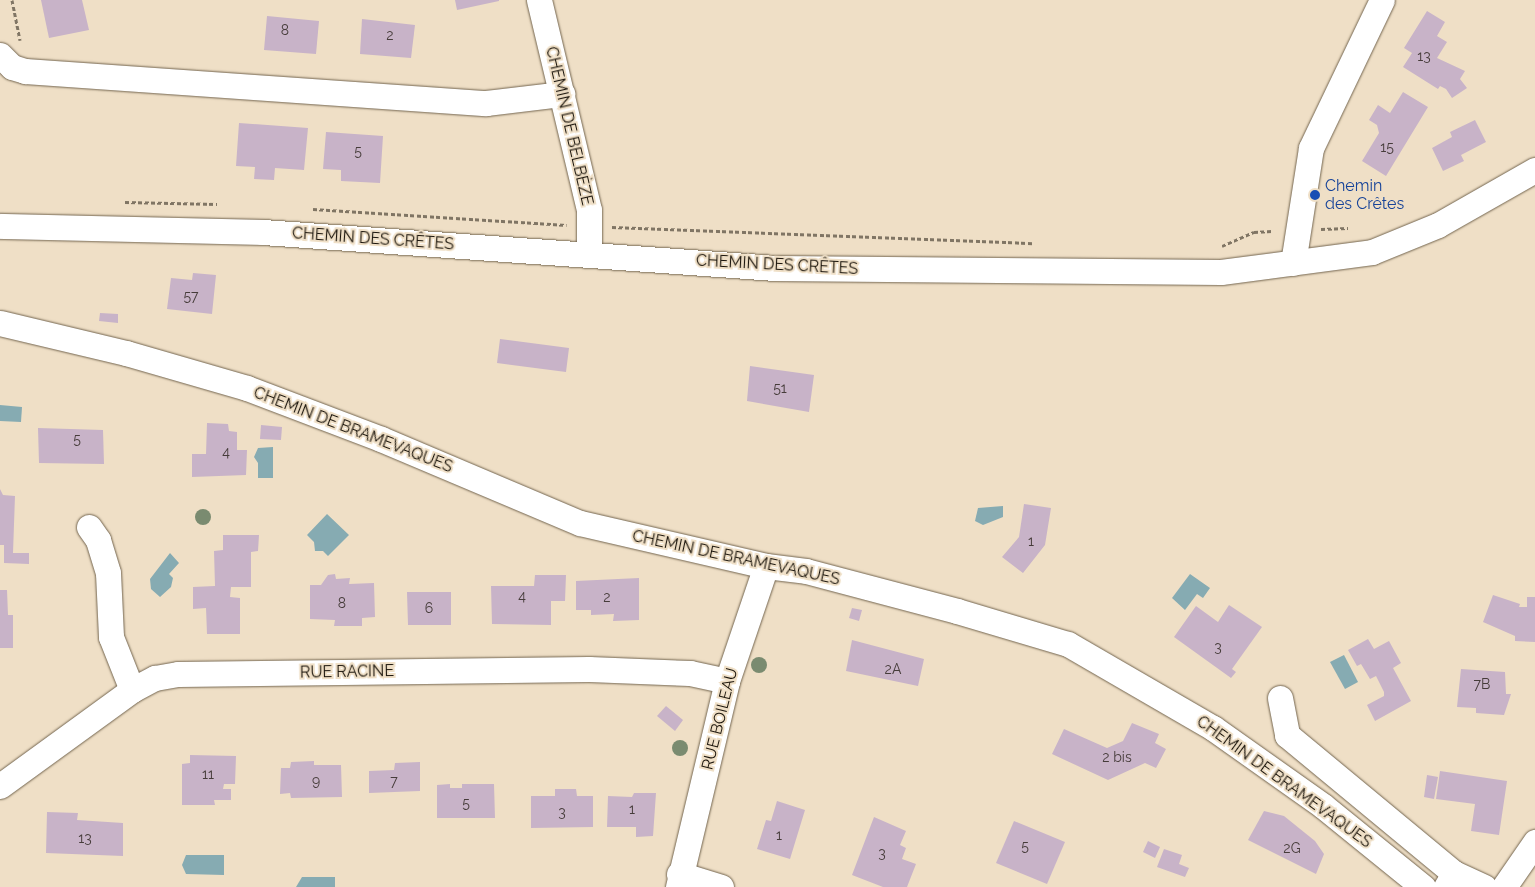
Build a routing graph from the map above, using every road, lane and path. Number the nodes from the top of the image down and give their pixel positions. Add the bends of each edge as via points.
1 (539, 0) edge
2 (1382, 0) edge
3 (0, 55) edge
4 (562, 94) junction
5 (1535, 170) edge
6 (124, 202) dead end
7 (221, 204) dead end
8 (305, 208) dead end
9 (0, 226) edge
10 (590, 226) junction
11 (1355, 228) dead end
12 (1296, 231) junction
13 (1043, 244) dead end
14 (1212, 246) dead end
15 (589, 253) junction
16 (1293, 263) junction
17 (0, 324) edge
18 (89, 528) dead end
19 (766, 566) junction
20 (727, 681) junction
21 (132, 690) junction
22 (1280, 698) dead end
23 (0, 786) edge
24 (1535, 842) edge
25 (679, 880) edge
26 (1450, 880) edge
27 (721, 887) edge
28 (1423, 887) edge
29 (1484, 887) edge
30 (1504, 887) edge

1 - 4 street, CHEMIN DE BELBÈZE
2 - 12 street via 1311,148
3 - 4 street via 12,68 25,72 486,103
4 - 10 street, CHEMIN DE BELBÈZE
5 - 16 street, CHEMIN DES CRÊTES via 1438,225 1372,252
6 - 7 path
8 - 10 path
9 - 15 street, CHEMIN DES CRÊTES via 263,232
10 - 13 path
10 - 15 street, CHEMIN DE BELBÈZE
11 - 12 path
12 - 14 path via 1254,232 1222,246
12 - 16 street
15 - 16 street, CHEMIN DES CRÊTES via 775,268 1221,272
17 - 19 street, CHEMIN DE BRAMEVAQUES via 126,353 247,388 381,439 580,523
18 - 21 street via 98,540 108,573 111,637
19 - 20 street, RUE BOILEAU
19 - 28 street, CHEMIN DE BRAMEVAQUES via 853,584 1068,644 1213,728 1323,806
20 - 21 street, RUE RACINE via 690,672 588,668 178,674 155,678
20 - 25 street, RUE BOILEAU
21 - 23 street, RUE RACINE
22 - 26 street via 1287,735
24 - 30 street
25 - 27 street, RUE BOILEAU
26 - 29 street

